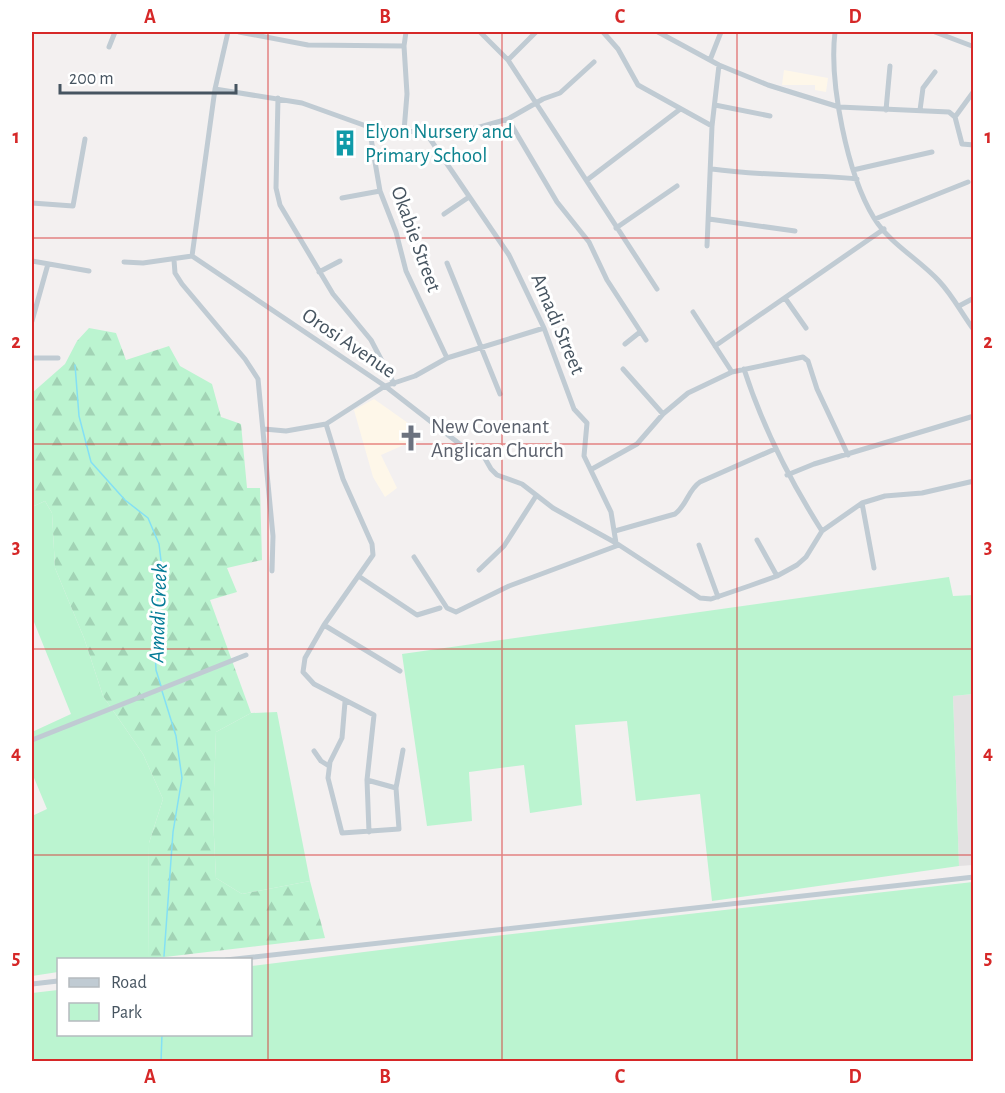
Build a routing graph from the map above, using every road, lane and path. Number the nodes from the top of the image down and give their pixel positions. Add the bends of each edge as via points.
1 (115, 32) edge
2 (228, 32) edge
3 (239, 32) edge
4 (406, 32) edge
5 (480, 32) edge
6 (536, 32) edge
7 (603, 32) edge
8 (658, 32) edge
9 (721, 32) edge
10 (835, 32) edge
11 (935, 32) edge
12 (404, 46) junction
13 (972, 46) dead end
14 (109, 47) dead end
15 (508, 60) junction
16 (710, 60) junction
17 (594, 62) dead end
18 (719, 65) junction
19 (890, 66) dead end
20 (935, 72) dead end
21 (216, 89) junction
22 (974, 91) edge
23 (278, 98) junction
24 (535, 103) junction
25 (715, 105) junction
26 (839, 107) junction
27 (679, 110) junction
28 (886, 110) junction
29 (920, 110) junction
30 (770, 116) dead end
31 (955, 117) junction
32 (508, 119) junction
33 (712, 126) junction
34 (369, 127) junction
35 (404, 131) junction
36 (426, 133) junction
37 (85, 139) dead end
38 (974, 146) edge
39 (932, 152) dead end
40 (712, 169) junction
41 (853, 170) junction
42 (857, 179) junction
43 (587, 180) junction
44 (968, 182) dead end
45 (677, 186) dead end
46 (380, 191) junction
47 (469, 197) junction
48 (342, 198) dead end
49 (32, 203) edge
50 (444, 214) dead end
51 (709, 219) junction
52 (875, 219) junction
53 (616, 228) junction
54 (884, 229) junction
55 (795, 231) dead end
56 (707, 246) dead end
57 (192, 256) junction
58 (174, 260) junction
59 (32, 261) edge
60 (124, 261) dead end
61 (340, 261) dead end
62 (447, 263) dead end
63 (48, 264) junction
64 (89, 271) dead end
65 (319, 272) junction
66 (657, 289) dead end
67 (785, 298) junction
68 (974, 298) edge
69 (959, 306) junction
70 (693, 312) dead end
71 (32, 321) edge
72 (544, 328) junction
73 (806, 328) dead end
74 (974, 330) edge
75 (640, 332) junction
76 (646, 340) dead end
77 (625, 344) dead end
78 (715, 346) junction
79 (480, 347) junction
80 (32, 358) edge
81 (58, 358) dead end
82 (447, 358) junction
83 (622, 369) dead end
84 (744, 369) junction
85 (732, 372) junction
86 (394, 384) junction
87 (385, 386) junction
88 (500, 393) dead end
89 (663, 414) junction
90 (974, 416) edge
91 (326, 423) junction
92 (264, 429) junction
93 (775, 449) junction
94 (848, 454) junction
95 (592, 469) junction
96 (787, 475) junction
97 (974, 481) edge
98 (536, 496) junction
99 (862, 503) junction
100 (615, 531) junction
101 (822, 531) junction
102 (757, 540) dead end
103 (617, 544) junction
104 (699, 545) dead end
105 (414, 557) dead end
106 (874, 568) dead end
107 (479, 570) dead end
108 (272, 571) dead end
109 (777, 576) junction
110 (360, 577) junction
111 (718, 597) junction
112 (440, 608) dead end
113 (324, 625) junction
114 (246, 655) dead end
115 (400, 671) dead end
116 (345, 702) junction
117 (32, 740) edge
118 (403, 750) dead end
119 (314, 751) dead end
120 (329, 766) junction
121 (367, 780) junction
122 (396, 788) junction
123 (369, 832) junction
124 (974, 878) edge
125 (244, 958) edge
126 (57, 981) edge
127 (32, 984) edge

1 - 14 street
2 - 21 street
3 - 12 street via 308,45
4 - 12 street
5 - 15 street
6 - 15 street
7 - 27 street via 618,49 638,85
8 - 16 street
9 - 16 street
10 - 26 street
11 - 13 street
12 - 35 street
15 - 24 street
16 - 18 street
17 - 24 street via 565,90
18 - 25 street
18 - 26 street
19 - 28 street
20 - 29 street via 923,88
21 - 23 street
21 - 57 street
22 - 31 street
23 - 34 street
23 - 65 street via 277,196
24 - 32 street
24 - 43 street
25 - 30 street
25 - 33 street
26 - 28 street
26 - 41 street
27 - 33 street
27 - 43 street
28 - 29 street
29 - 31 street via 949,112
31 - 38 street via 959,140
32 - 36 street via 474,130
32 - 75 street via 557,202 589,242 607,280
33 - 40 street
34 - 35 street
34 - 46 street, Okabie Street
35 - 36 street
36 - 47 street, Amadi Street
37 - 49 street via 73,206
39 - 41 street
40 - 42 street
40 - 51 street
41 - 42 street
42 - 52 street
43 - 53 street
44 - 52 street
45 - 53 street
46 - 48 street
46 - 82 street, Okabie Street via 409,281
47 - 50 street
47 - 72 street, Amadi Street via 509,255
51 - 55 street
51 - 56 street
52 - 54 street
53 - 66 street
54 - 67 street
54 - 69 street via 939,280
57 - 58 street
57 - 87 street, Orosi Avenue
58 - 60 street
58 - 92 street via 175,273 182,285 254,370 261,390
59 - 63 street
61 - 65 street
62 - 79 street
63 - 64 street
63 - 71 street
65 - 86 street via 371,340
67 - 73 street
67 - 78 street
68 - 69 street
69 - 74 street
70 - 78 street
72 - 79 street
72 - 95 street, Amadi Street via 574,409 586,423 584,449
75 - 76 street
75 - 77 street
78 - 85 street
79 - 82 street
79 - 88 street
80 - 81 street
82 - 86 street
83 - 89 street
84 - 85 street
84 - 93 street via 758,414
84 - 94 street via 806,359
85 - 89 street via 688,393
86 - 87 street
87 - 91 street
87 - 98 street, Orosi Avenue via 461,445 483,455 494,472 522,484
89 - 95 street via 637,444
90 - 94 street
91 - 92 street via 286,431
91 - 110 street via 342,479 372,544 372,561
92 - 108 street
93 - 96 street
93 - 100 street via 700,482 675,514
94 - 96 street
95 - 100 street, Amadi Street
96 - 101 street
97 - 99 street
98 - 103 street, Orosi Avenue
98 - 107 street via 504,546
99 - 101 street
99 - 106 street
100 - 103 street, Amadi Street
101 - 109 street via 806,557
102 - 109 street
103 - 105 street via 456,612 447,608
103 - 111 street, Orosi Avenue via 699,598
104 - 111 street
109 - 111 street
110 - 112 street via 417,615
110 - 113 street
113 - 115 street
113 - 116 street via 305,658 303,672 314,684
114 - 117 street
116 - 120 street via 342,738
116 - 121 street via 374,715
118 - 122 street
119 - 120 street
120 - 123 street via 329,790 341,832
121 - 122 street
121 - 123 street
122 - 123 street via 399,829
124 - 125 street
126 - 127 street

